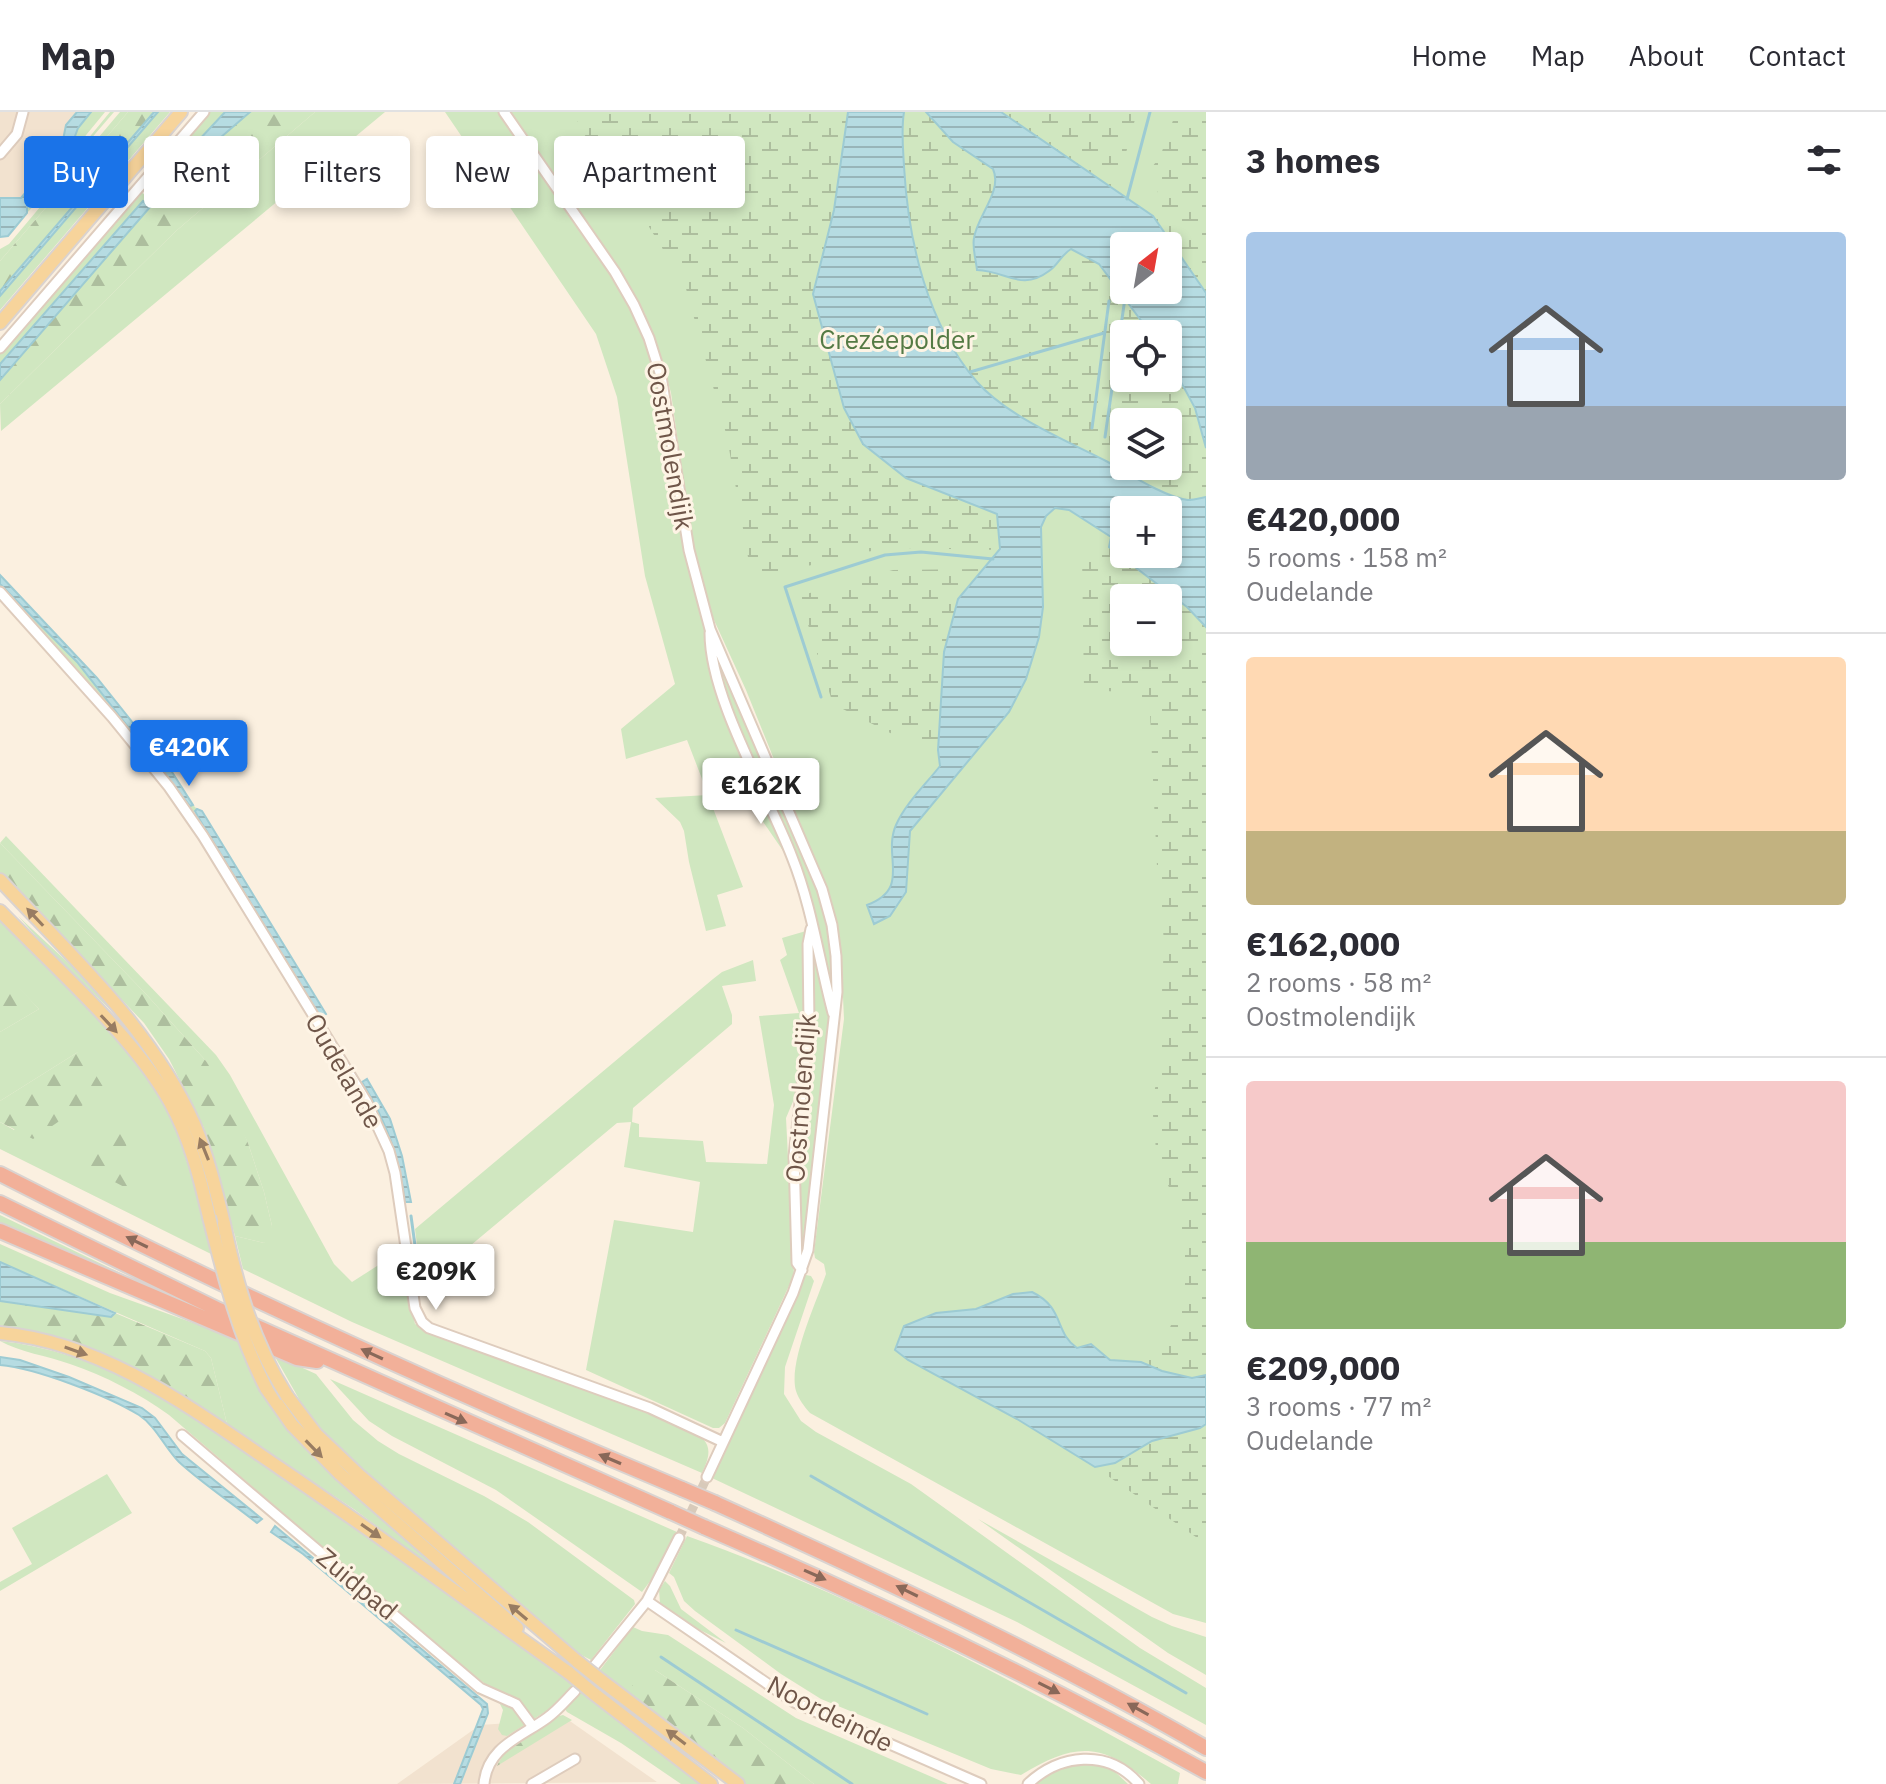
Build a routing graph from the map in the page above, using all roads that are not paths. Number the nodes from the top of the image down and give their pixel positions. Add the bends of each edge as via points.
1 (23, 112) edge
2 (181, 112) edge
3 (204, 112) edge
4 (504, 112) edge
5 (0, 154) edge
6 (0, 323) edge
7 (0, 348) edge
8 (0, 592) edge
9 (710, 629) junction
10 (0, 880) edge
11 (0, 911) edge
12 (812, 926) junction
13 (835, 1023) junction
14 (0, 1168) edge
15 (0, 1174) edge
16 (44, 1197) junction
17 (0, 1203) edge
18 (0, 1231) edge
19 (802, 1270) junction
20 (0, 1333) edge
21 (333, 1363) junction
22 (182, 1435) dead end
23 (723, 1442) junction
24 (707, 1477) tunnel mouth
25 (679, 1538) tunnel mouth
26 (647, 1601) junction
27 (595, 1665) dead end
28 (569, 1673) junction
29 (575, 1691) dead end
30 (533, 1727) junction
31 (1206, 1748) edge
32 (575, 1759) dead end
33 (1206, 1772) edge
34 (484, 1784) edge
35 (532, 1784) edge
36 (711, 1784) edge
37 (738, 1784) edge
38 (981, 1784) edge
39 (1028, 1784) edge
40 (1139, 1784) edge

1 - 5 street via 17,134
2 - 6 main road
3 - 7 street
4 - 9 street, Oostmolendijk via 615,272 649,338 661,376 689,550
8 - 23 street, Oudelande via 169,787 366,1101 395,1173 415,1308 422,1322 650,1408
9 - 12 street, Oostmolendijk via 721,689 792,858
9 - 13 street, Oostmolendijk via 822,889 836,956
37 -> 10 main road, bridge via 578,1662 316,1434 287,1396 250,1326 210,1164 160,1061 119,1007
11 -> 28 main road, bridge via 105,1020 170,1102 186,1137 245,1344 292,1425 340,1474
12 - 13 street, Oostmolendijk
12 - 19 street, Oostmolendijk via 809,1023 794,1156 797,1263
13 - 19 street, Oostmolendijk
14 - 16 highway
15 - 16 highway
31 -> 16 highway, bridge via 983,1628 715,1503 367,1352
17 - 21 highway
18 - 21 highway via 297,1358
19 - 23 street, Oostmolendijk
20 -> 28 main road via 86,1354 161,1390 320,1495
21 -> 33 highway, bridge via 855,1593 1071,1698
22 - 30 street, Zuidpad via 480,1688 516,1704
23 - 24 street, Oostmolendijk
25 - 26 street
26 - 27 street
26 - 38 street, Noordeinde via 794,1702
28 - 36 main road, bridge
29 - 30 street
30 - 34 street via 494,1755
32 - 35 street
39 - 40 street via 1049,1767 1077,1758 1109,1763

